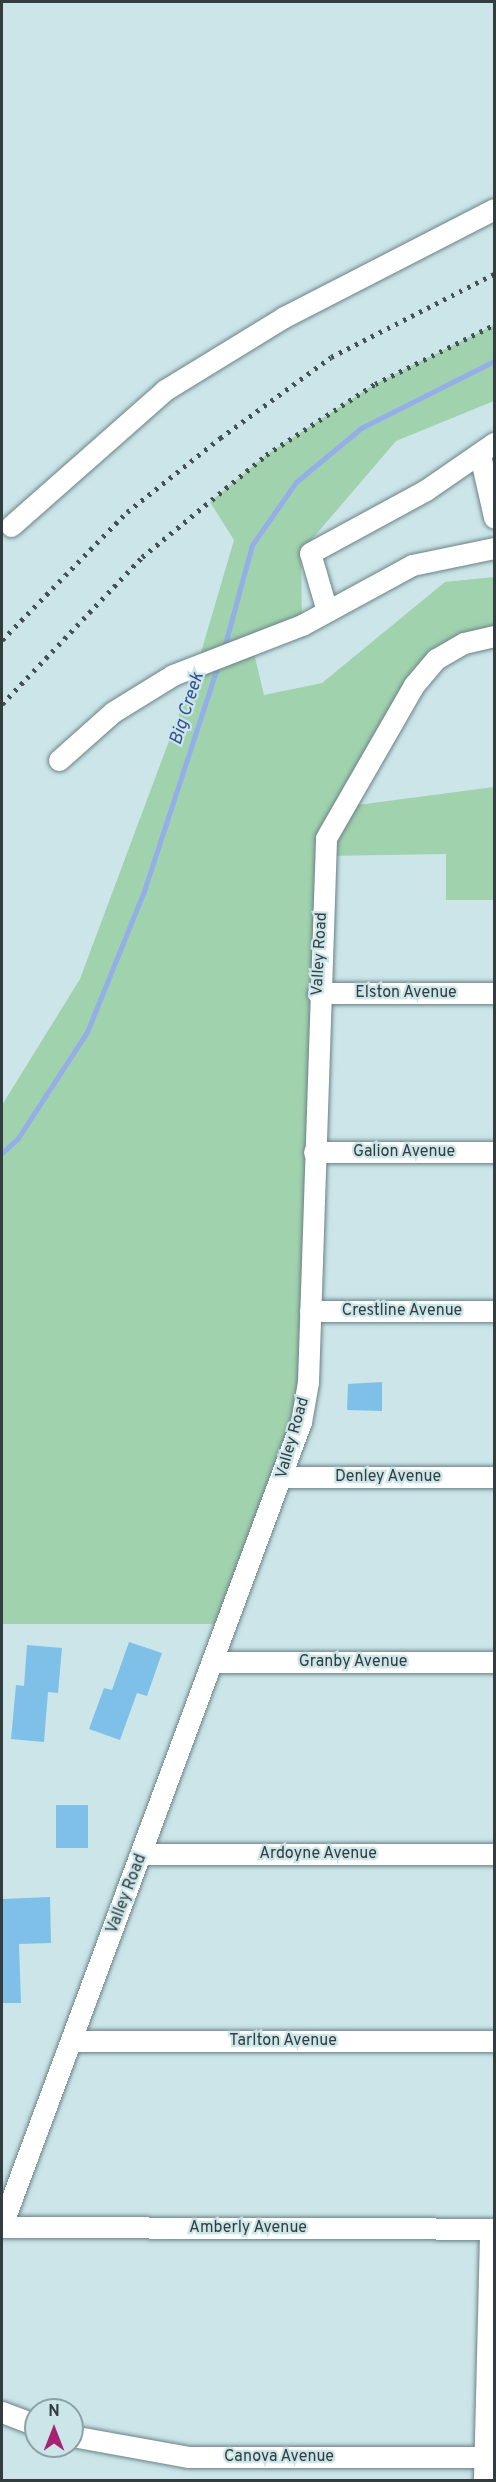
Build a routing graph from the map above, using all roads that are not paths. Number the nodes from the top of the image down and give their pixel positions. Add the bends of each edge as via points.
1 (495, 209) edge
2 (487, 449) edge
3 (495, 517) edge
4 (11, 526) dead end
5 (495, 548) edge
6 (327, 611) junction
7 (495, 636) edge
8 (59, 760) dead end
9 (318, 993) junction
10 (495, 993) edge
11 (314, 1152) junction
12 (495, 1152) edge
13 (310, 1311) junction
14 (495, 1311) edge
15 (282, 1477) junction
16 (495, 1477) edge
17 (212, 1662) junction
18 (495, 1662) edge
19 (142, 1854) junction
20 (495, 1854) edge
21 (72, 2041) junction
22 (495, 2041) edge
23 (2, 2226) edge
24 (492, 2229) edge
25 (2, 2412) edge
26 (24, 2420) edge
27 (84, 2438) edge
28 (487, 2457) junction
29 (484, 2481) edge

1 - 4 street via 284,317 165,390
2 - 3 street
2 - 6 street via 426,490 310,553
5 - 6 street via 412,566
6 - 8 street via 173,675 113,712
7 - 9 street, Valley Road via 464,643 436,659 414,685 326,838
9 - 10 street, Elston Avenue
9 - 11 street, Valley Road
11 - 12 street, Galion Avenue
11 - 13 street, Valley Road
13 - 14 street, Crestline Avenue
13 - 15 street, Valley Road via 308,1387
15 - 16 street, Denley Avenue
15 - 17 street, Valley Road
17 - 18 street, Granby Avenue
17 - 19 street, Valley Road
19 - 20 street, Ardoyne Avenue
19 - 21 street, Valley Road
21 - 22 street, Tarlton Avenue
21 - 23 street, Valley Road
23 - 24 street, Amberly Avenue
24 - 28 street
25 - 26 street
27 - 28 street, Canova Avenue via 189,2457
28 - 29 street

